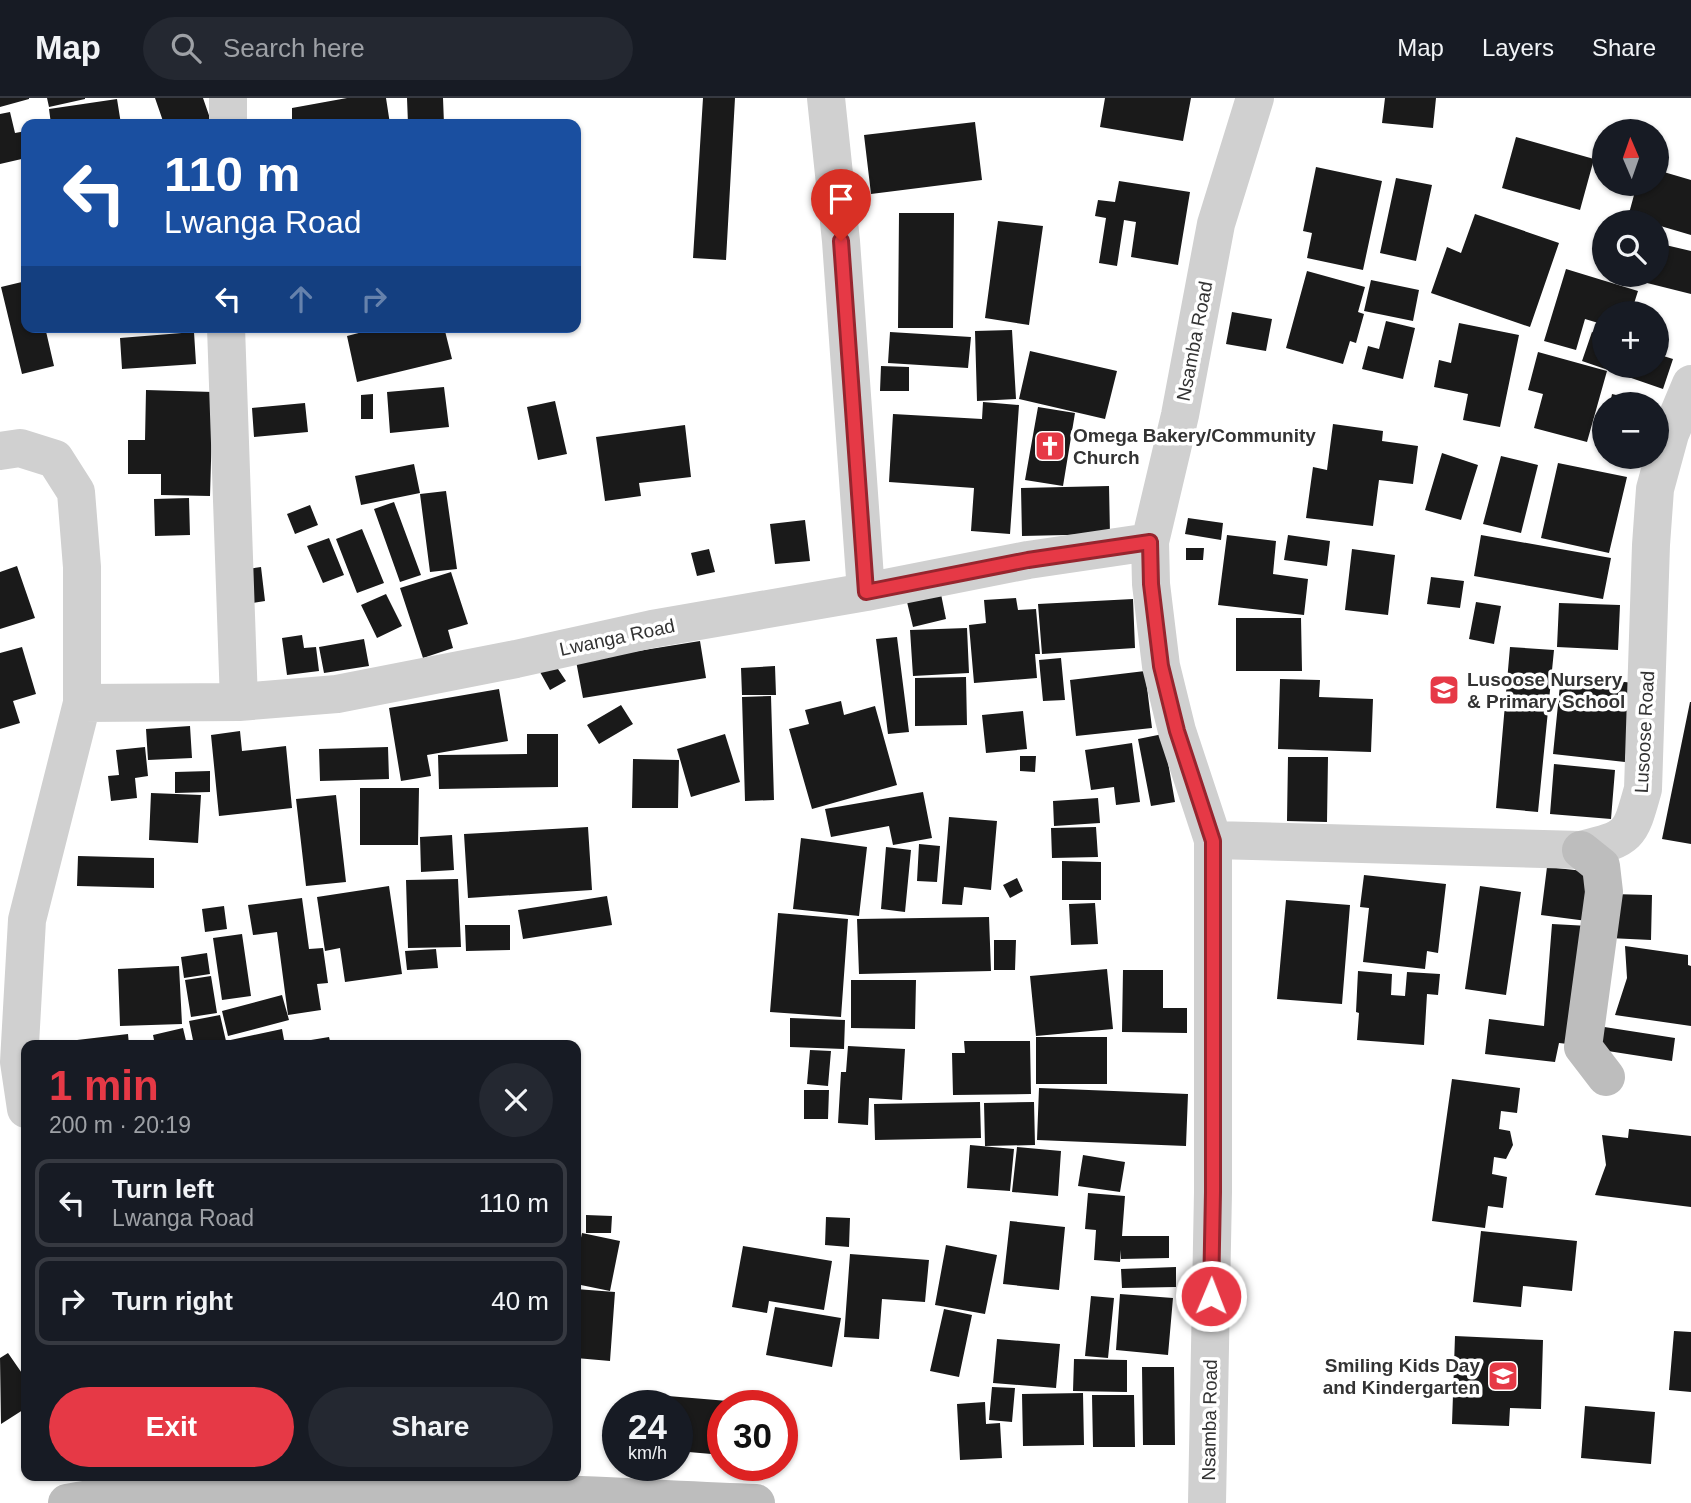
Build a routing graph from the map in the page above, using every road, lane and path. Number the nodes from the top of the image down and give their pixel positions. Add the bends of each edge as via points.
1 (228, 98) edge
2 (827, 98) edge
3 (1255, 98) edge
4 (228, 119) edge
5 (226, 333) edge
6 (1691, 384) edge
7 (0, 451) edge
8 (1150, 542) junction
9 (866, 592) junction
10 (239, 702) junction
11 (82, 703) junction
12 (1213, 841) junction
13 (1581, 850) junction
14 (21, 1075) edge
15 (1605, 1077) dead end
16 (115, 1484) edge
17 (67, 1503) edge
18 (756, 1503) edge
19 (1207, 1503) edge

1 - 4 street
2 - 9 street
3 - 8 street, Nsamba Road via 1216,224 1180,415
5 - 10 street
6 - 13 street, Lusoose Road via 1670,434 1656,489 1643,789 1633,826 1615,842
7 - 11 street via 20,448 55,459 76,492 82,567
8 - 9 street, Lwanga Road
8 - 12 street, Nsamba Road via 1161,666
9 - 10 street, Lwanga Road via 652,629 337,694
10 - 11 street, Lwanga Road
11 - 14 street via 27,920
12 - 13 street, Lusoose Road
12 - 19 street, Nsamba Road
13 - 15 street via 1601,866 1604,892 1583,1047
16 - 17 street
16 - 18 street via 431,1488

